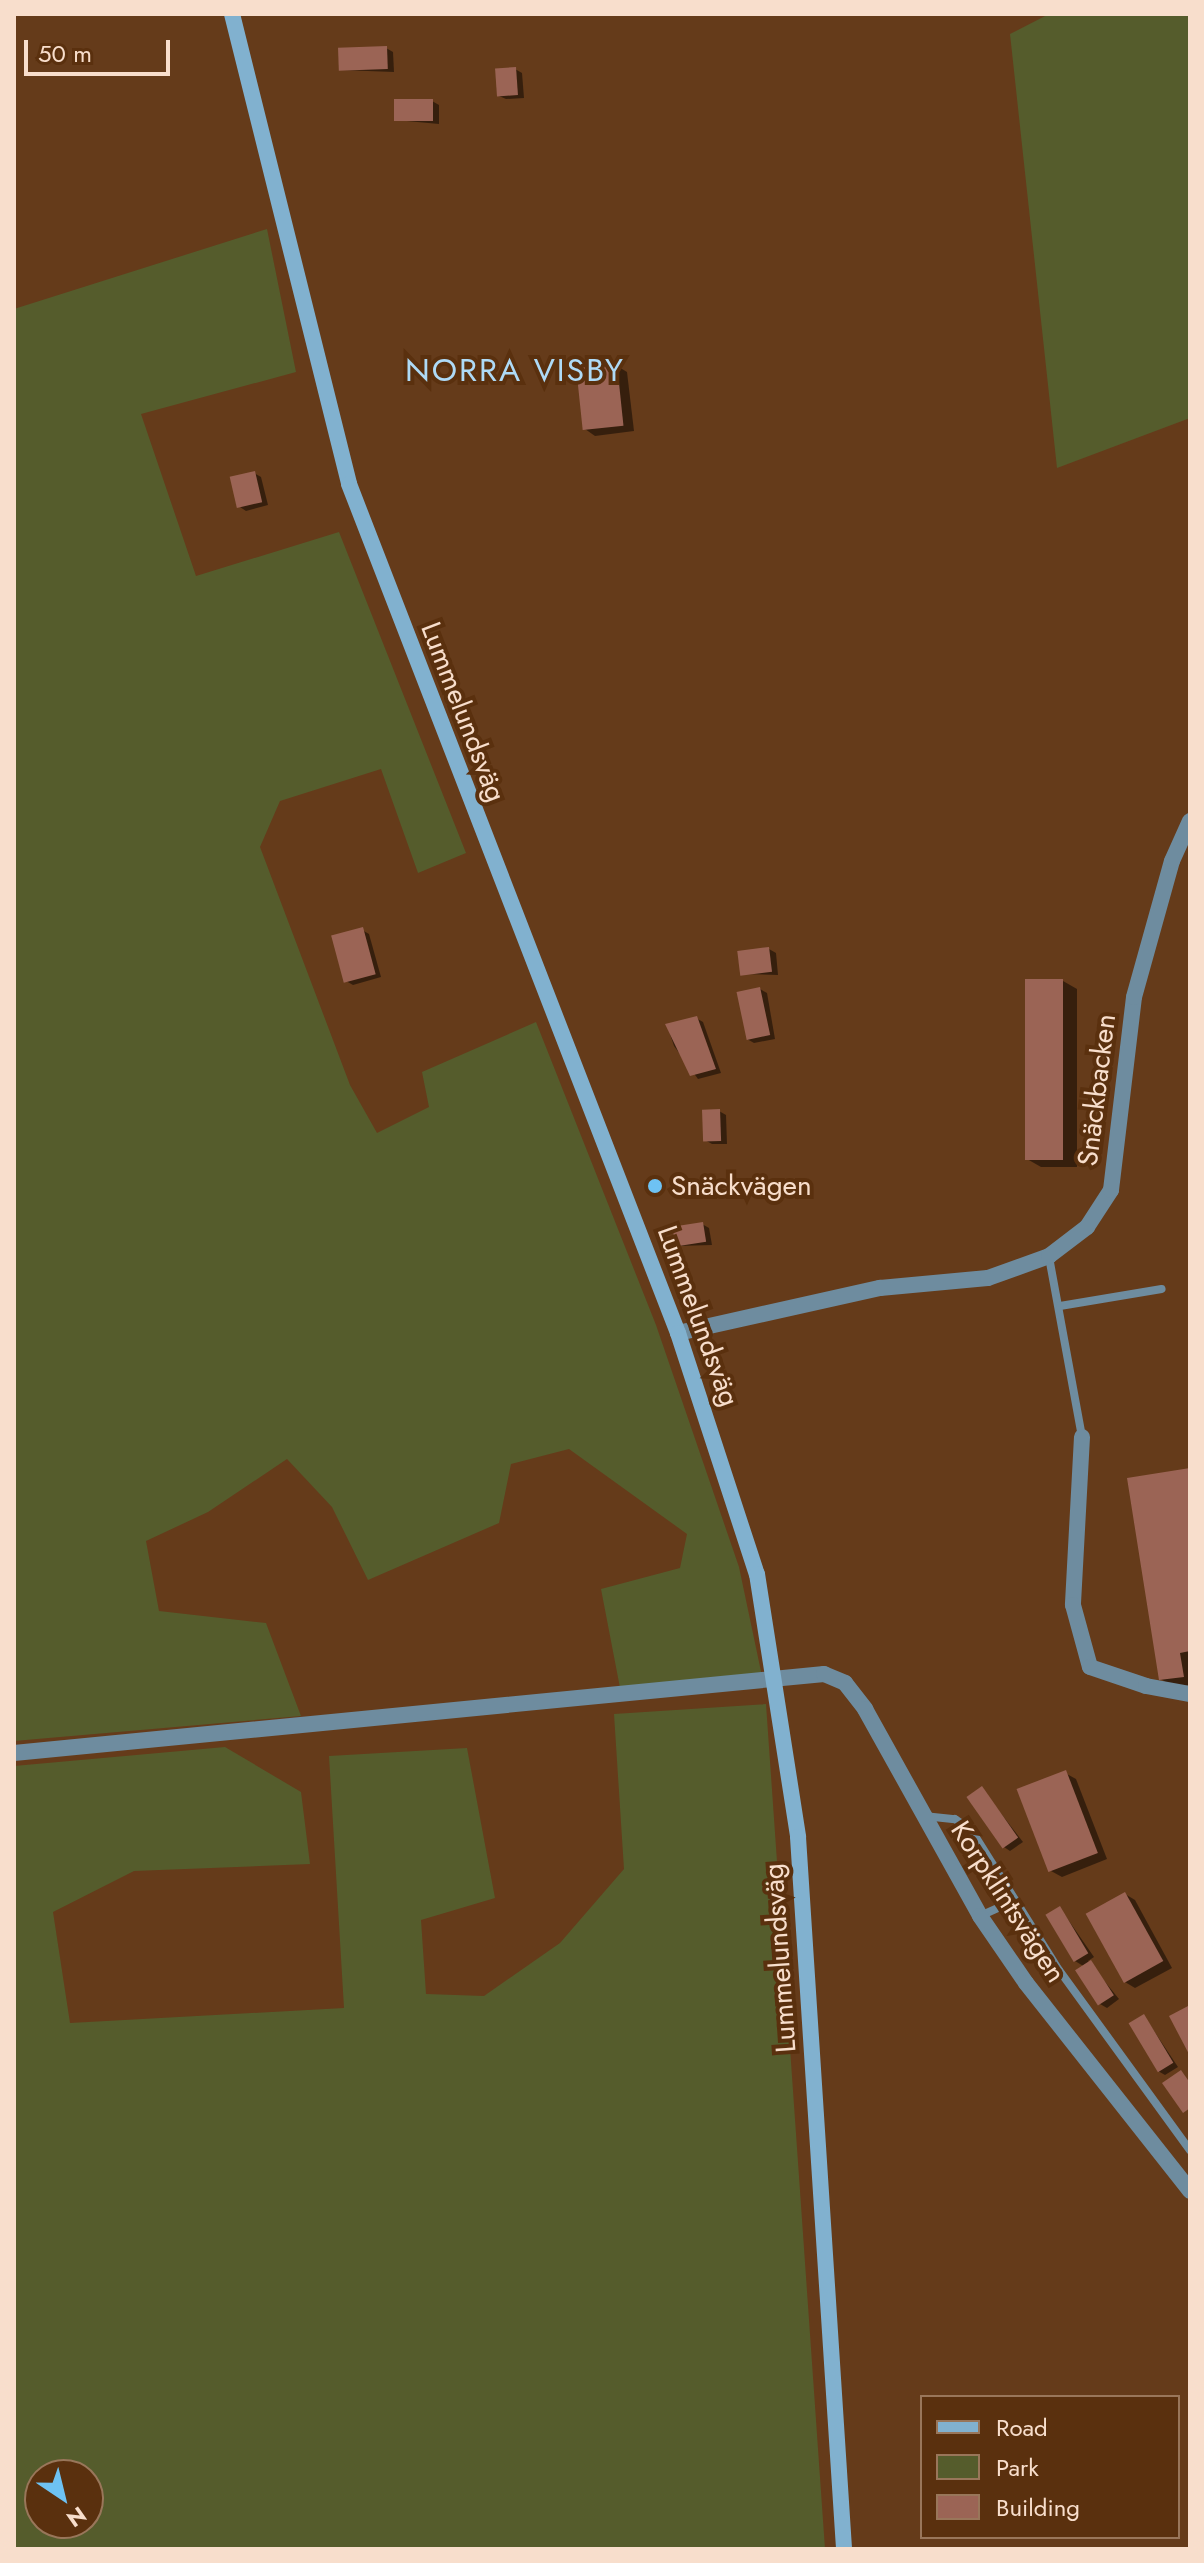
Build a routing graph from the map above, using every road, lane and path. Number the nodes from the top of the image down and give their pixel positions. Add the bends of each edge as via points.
1 (232, 14) edge
2 (1190, 821) edge
3 (1049, 1256) junction
4 (1162, 1289) dead end
5 (1060, 1306) junction
6 (678, 1333) junction
7 (1082, 1437) joint
8 (776, 1680) junction
9 (1190, 1694) edge
10 (14, 1753) edge
11 (923, 1816) junction
12 (1014, 1901) junction
13 (980, 1916) junction
14 (1190, 2150) edge
15 (1190, 2191) edge
16 (844, 2549) edge

1 - 6 main road, Lummelundsväg via 349,484
2 - 3 street, Snäckbacken via 1172,861 1134,997 1111,1190 1087,1227
3 - 5 lane
3 - 6 street, Snäckbacken via 988,1278 880,1288
4 - 5 lane
5 - 7 lane
6 - 8 main road, Lummelundsväg via 757,1574
7 - 9 street via 1073,1605 1090,1667
8 - 10 street, Korpklintsvägen
8 - 11 street, Korpklintsvägen via 824,1674 845,1683
8 - 16 main road, Lummelundsväg via 798,1837
11 - 12 lane via 955,1819 972,1831
11 - 13 street, Korpklintsvägen
12 - 13 lane
12 - 14 lane
13 - 15 street, Korpklintsvägen via 1086,2063

